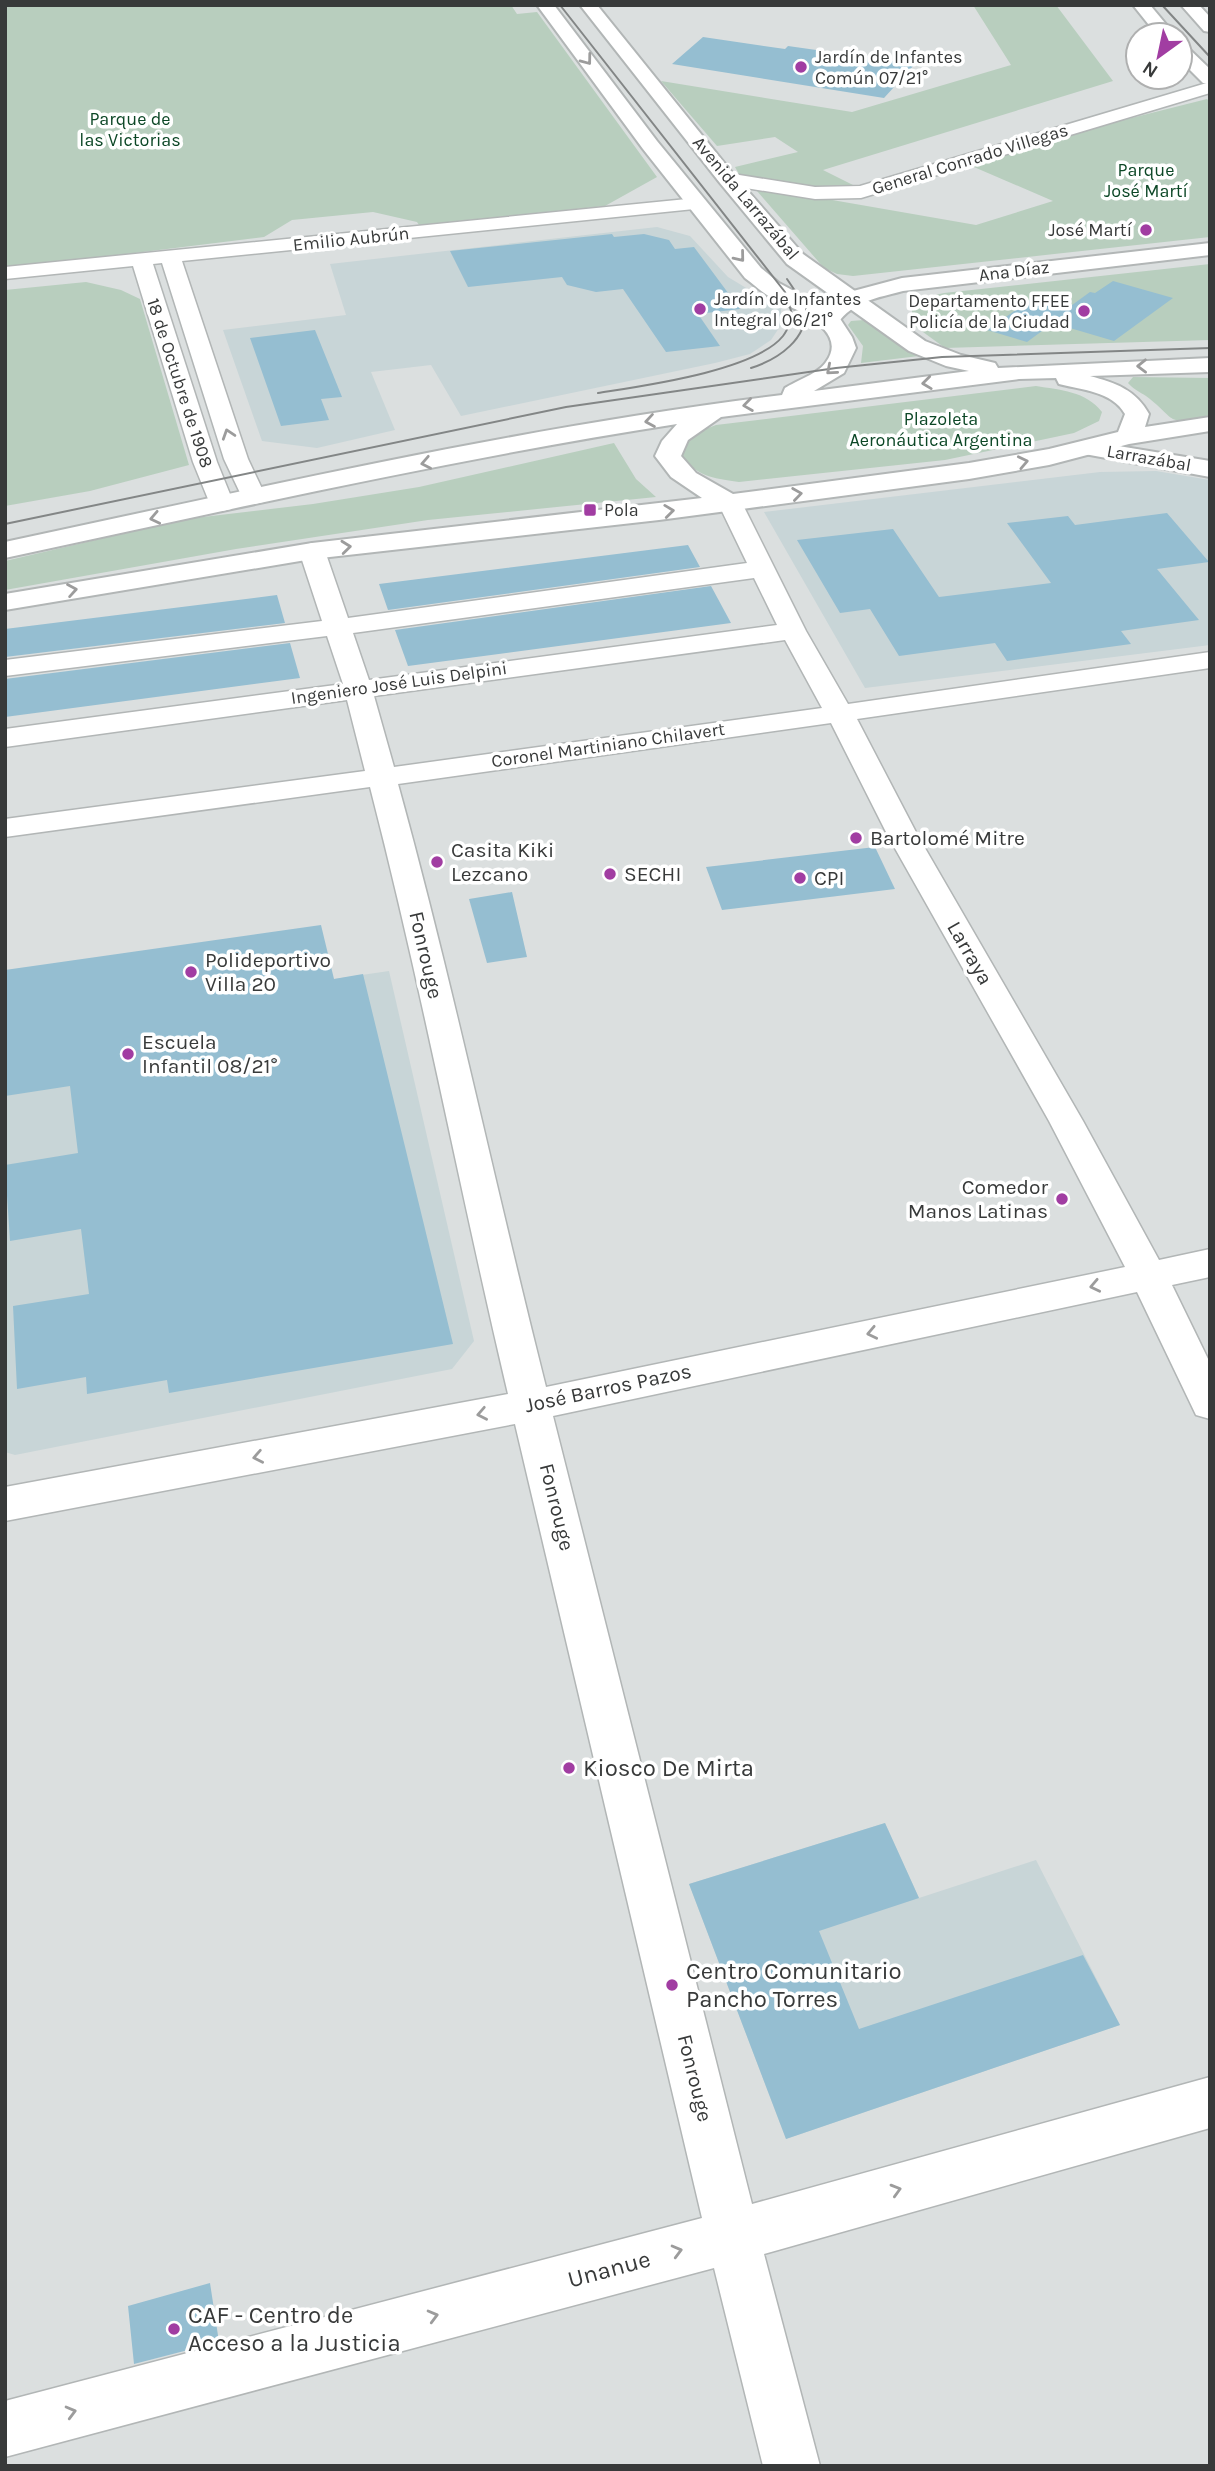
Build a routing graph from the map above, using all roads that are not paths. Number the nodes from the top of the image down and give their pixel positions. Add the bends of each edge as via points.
1 (545, 5) edge
2 (588, 5) edge
3 (1141, 5) edge
4 (1189, 5) edge
5 (1154, 21) edge
6 (1210, 27) edge
7 (1194, 64) edge
8 (1210, 79) edge
9 (1210, 87) edge
10 (698, 140) junction
11 (650, 145) junction
12 (727, 179) junction
13 (697, 204) junction
14 (1210, 249) edge
15 (171, 258) junction
16 (141, 260) junction
17 (5, 273) edge
18 (850, 299) junction
19 (829, 319) junction
20 (1210, 365) edge
21 (1019, 372) junction
22 (779, 401) junction
23 (717, 410) junction
24 (1210, 424) edge
25 (1129, 437) junction
26 (1088, 448) junction
27 (1210, 469) edge
28 (254, 497) junction
29 (730, 503) junction
30 (222, 504) junction
31 (5, 550) edge
32 (313, 551) junction
33 (763, 569) junction
34 (5, 602) edge
35 (340, 627) junction
36 (793, 631) junction
37 (1210, 660) edge
38 (5, 668) edge
39 (358, 688) junction
40 (838, 713) junction
41 (5, 738) edge
42 (382, 776) junction
43 (5, 828) edge
44 (1210, 1263) edge
45 (1148, 1275) junction
46 (1210, 1404) edge
47 (533, 1405) junction
48 (5, 1504) edge
49 (1210, 2102) edge
50 (733, 2236) junction
51 (5, 2429) edge
52 (792, 2466) edge

1 -> 11 main road, Avenida Larrazábal
2 - 10 main road, Avenida Larrazábal
3 - 5 main road
4 - 6 main road
7 - 8 main road
9 - 12 street, General Conrado Villegas via 861,192 815,193
10 - 11 main road
10 - 12 main road, Avenida Larrazábal
11 - 13 main road, Avenida Larrazábal
12 - 18 main road, Avenida Larrazábal via 795,260
13 - 15 street, Emilio Aubrún
13 -> 19 main road, Avenida Larrazábal via 759,279
14 - 18 main road, Ana Díaz via 920,282
15 - 16 street, Emilio Aubrún
28 -> 15 street, 18 de Octubre de 1908 via 236,459
16 - 17 street, Emilio Aubrún
16 - 30 street, 18 de Octubre de 1908
18 - 19 main road, Ana Díaz
18 - 21 main road, Avenida Larrazábal via 942,357
19 -> 22 main road via 844,348 836,368
20 -> 21 main road
21 -> 22 main road
21 - 25 main road via 1092,384 1125,398 1138,414
22 -> 23 main road
23 -> 28 main road
23 - 29 main road via 678,433 668,456 682,475
24 - 25 main road
25 - 26 main road
26 - 27 main road, Larrazábal
29 -> 26 main road via 969,471
28 - 30 main road
32 -> 29 main road
29 - 33 street, Larraya
30 -> 31 main road
34 -> 32 main road
32 - 35 street, Fonrouge
33 - 35 street
33 - 36 street, Larraya
35 - 38 street
35 - 39 street, Fonrouge
36 - 39 street, Ingeniero José Luis Delpini
36 - 40 street, Larraya
37 - 40 street, Coronel Martiniano Chilavert
39 - 41 street, Ingeniero José Luis Delpini
39 - 42 street, Fonrouge
40 - 42 street, Coronel Martiniano Chilavert
40 - 45 street, Larraya
42 - 43 street, Coronel Martiniano Chilavert
42 - 47 street, Fonrouge
44 - 45 street, José Barros Pazos
45 - 46 street, Larraya
45 -> 47 street, José Barros Pazos
47 -> 48 street, José Barros Pazos
47 - 50 street, Fonrouge
50 -> 49 street, Unanue
51 -> 50 street, Unanue
50 - 52 street, Fonrouge

